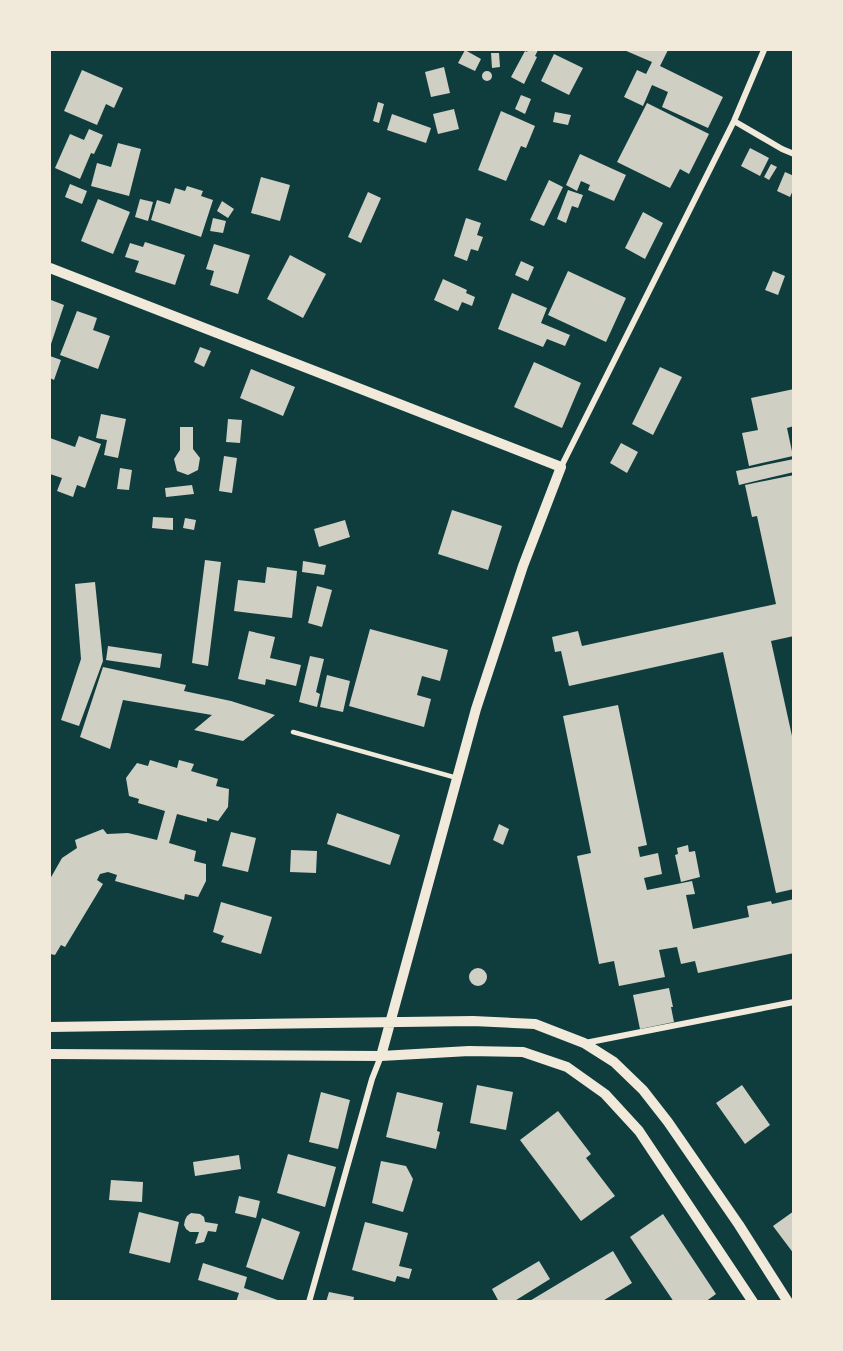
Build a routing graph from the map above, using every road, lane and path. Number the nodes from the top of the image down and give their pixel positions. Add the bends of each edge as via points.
1 (764, 50) edge
2 (734, 121) junction
3 (794, 154) edge
4 (50, 268) edge
5 (561, 467) junction
6 (293, 732) dead end
7 (458, 778) junction
8 (794, 1002) edge
9 (391, 1023) junction
10 (50, 1027) edge
11 (584, 1043) junction
12 (50, 1054) edge
13 (381, 1056) junction
14 (309, 1302) edge
15 (753, 1302) edge
16 (788, 1302) edge

1 - 2 street
2 - 3 street
2 - 5 street
4 - 5 street
5 - 7 street via 523,566 476,709
6 - 7 lane
7 - 9 street
8 - 11 street
9 - 10 street
9 - 11 street via 535,1024
9 - 13 street
11 - 16 street via 615,1062 643,1090 739,1225
12 - 13 street
13 - 14 street
13 - 15 street via 523,1052 567,1067 605,1094 639,1131

